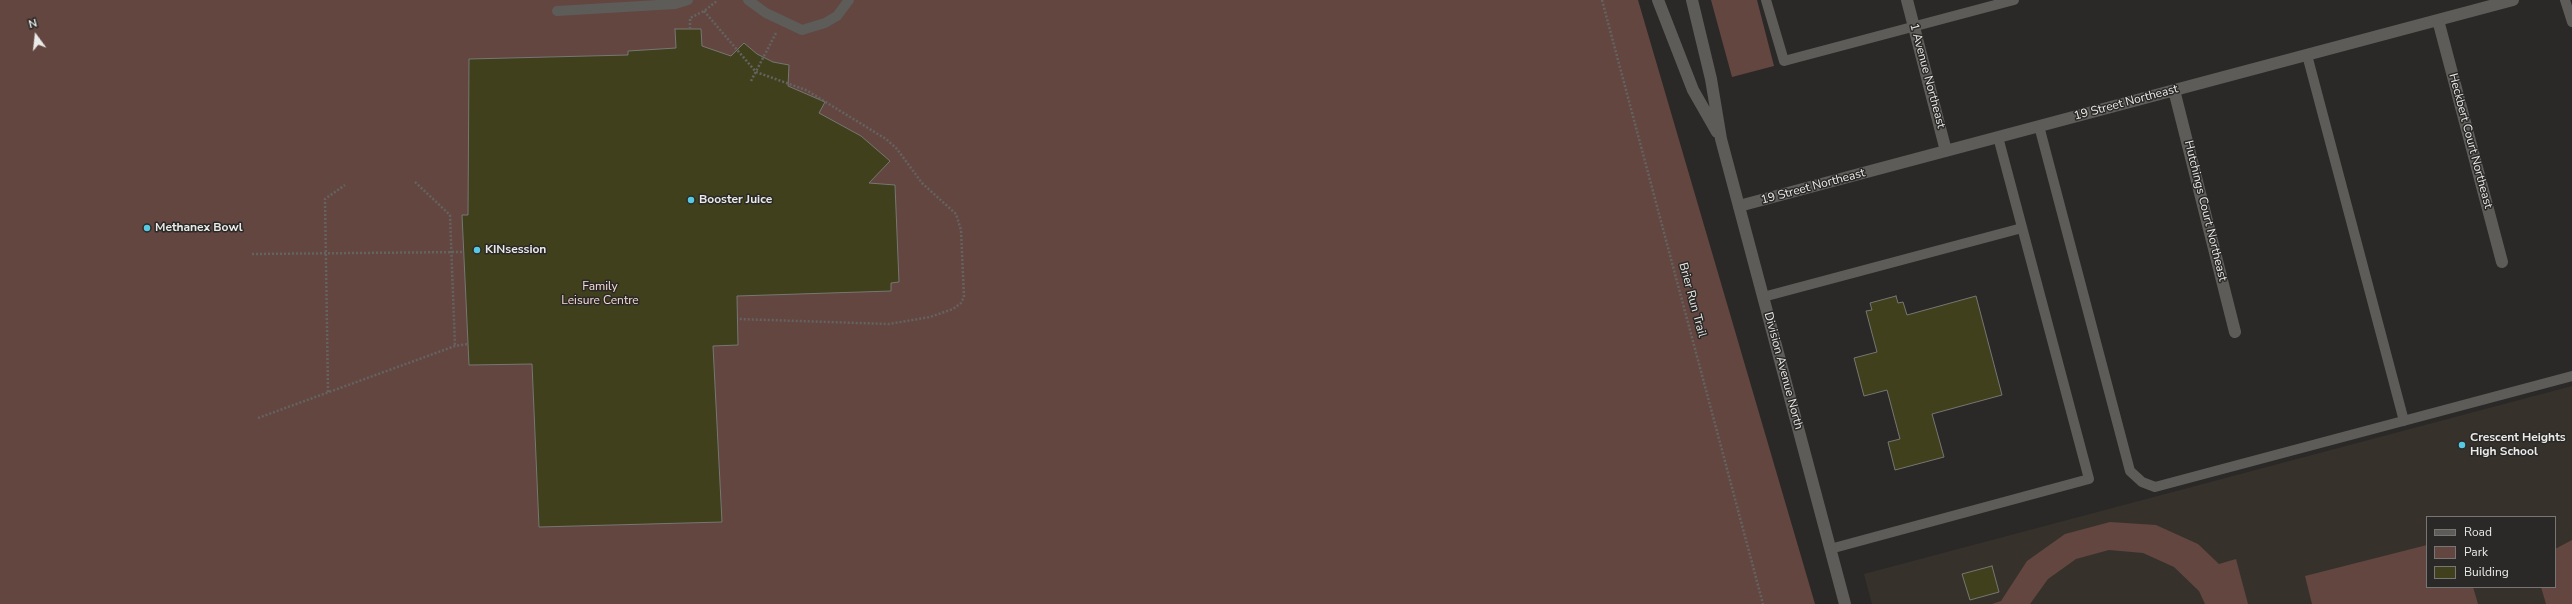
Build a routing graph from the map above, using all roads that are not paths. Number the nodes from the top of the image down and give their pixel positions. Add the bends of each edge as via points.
1 (688, 0) edge
2 (748, 0) edge
3 (849, 0) edge
4 (1658, 0) edge
5 (1692, 0) edge
6 (1766, 0) edge
7 (1907, 0) edge
8 (2014, 0) edge
9 (2513, 0) edge
10 (2566, 0) edge
11 (557, 11) dead end
12 (2438, 20) junction
13 (2572, 22) edge
14 (1914, 27) junction
15 (2307, 55) junction
16 (2174, 90) junction
17 (2039, 126) junction
18 (1998, 137) junction
19 (1721, 139) junction
20 (1946, 151) junction
21 (1739, 206) junction
22 (2022, 228) junction
23 (2502, 262) dead end
24 (1763, 297) junction
25 (2235, 332) dead end
26 (2572, 376) edge
27 (2404, 421) junction
28 (1830, 549) junction
29 (1845, 604) edge

1 - 11 lane via 675,4
2 - 3 lane via 782,22 802,30 825,23 837,16
4 - 19 street, Division Avenue North via 1693,90
5 - 19 street, Division Avenue North via 1711,79
6 - 14 lane via 1784,61
7 - 14 street, 1 Avenue Northeast
8 - 14 lane
9 - 12 street, 19 Street Northeast
10 - 13 lane
12 - 15 street, 19 Street Northeast
12 - 23 street, Heckbert Court Northeast
14 - 20 street, 1 Avenue Northeast
15 - 16 street, 19 Street Northeast
15 - 27 lane
16 - 17 street, 19 Street Northeast
16 - 25 street, Hutchings Court Northeast
17 - 18 street, 19 Street Northeast
17 - 27 lane via 2130,470 2142,482 2155,487
18 - 20 street, 19 Street Northeast
18 - 22 lane
19 - 21 street, Division Avenue North
20 - 21 street, 19 Street Northeast
21 - 24 street, Division Avenue North
22 - 24 lane
22 - 28 lane via 2089,479
24 - 28 street, Division Avenue North
26 - 27 lane
28 - 29 street, Division Avenue North

